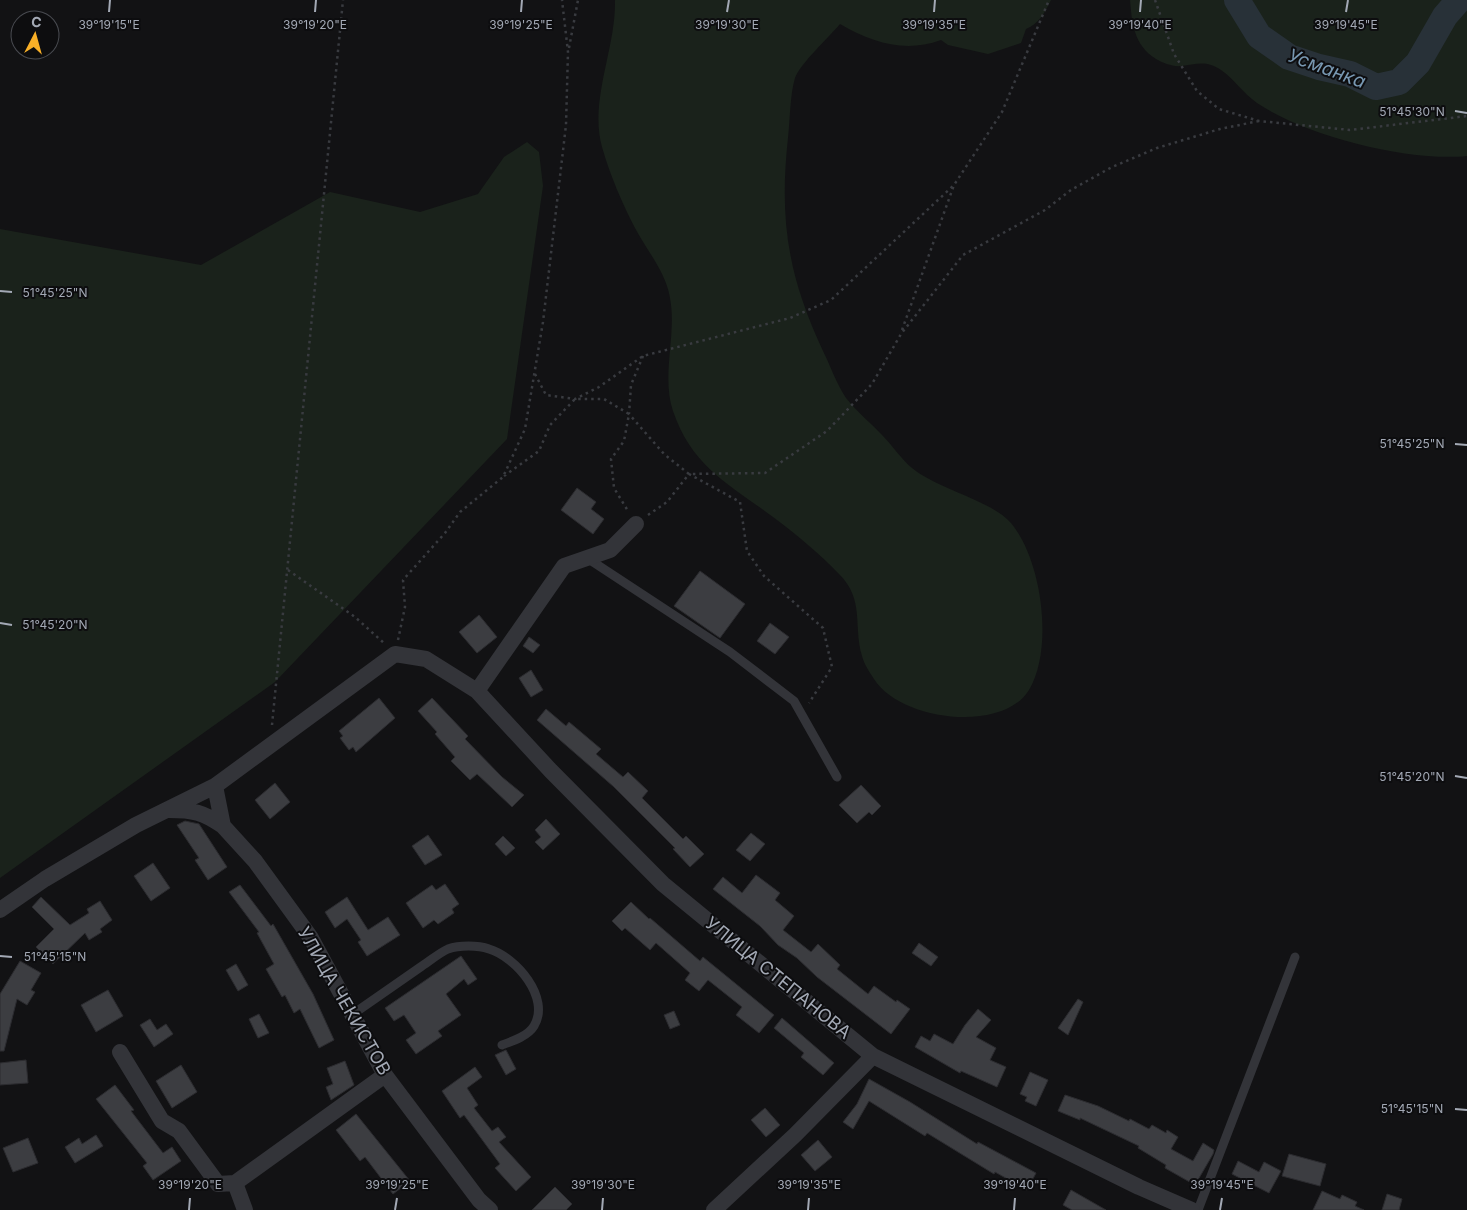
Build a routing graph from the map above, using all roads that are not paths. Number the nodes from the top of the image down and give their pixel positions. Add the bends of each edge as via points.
1 (636, 524) road end
2 (586, 558) junction
3 (477, 691) junction
4 (837, 777) dead end
5 (215, 786) junction
6 (166, 810) junction
7 (223, 826) junction
8 (0, 910) edge
9 (1295, 957) dead end
10 (353, 1014) junction
11 (502, 1045) dead end
12 (120, 1052) dead end
13 (873, 1056) junction
14 (385, 1075) junction
15 (235, 1183) junction
16 (245, 1210) edge
17 (490, 1210) edge
18 (714, 1210) edge
19 (1192, 1210) edge
20 (1198, 1210) edge

1 - 2 street via 610,550
2 - 3 street via 564,566
2 - 4 lane via 730,652 794,701
3 - 5 street, УЛИЦА СТЕПАНОВА via 426,659 395,654
3 - 13 street, УЛИЦА СТЕПАНОВА via 663,884
5 - 6 street
5 - 7 street
6 - 7 street, УЛИЦА ЧЕКИСТОВ via 205,813
6 - 8 street via 45,879
7 - 10 street, УЛИЦА ЧЕКИСТОВ via 255,861 311,938
9 - 20 lane
10 - 11 lane via 448,949 469,946 490,949 526,976 537,994 538,1011 534,1026
10 - 14 street, УЛИЦА ЧЕКИСТОВ
12 - 15 street via 162,1121 179,1131 218,1184
13 - 18 street
13 - 19 street, УЛИЦА СТЕПАНОВА
14 - 15 street
14 - 17 street, УЛИЦА ЧЕКИСТОВ via 479,1200
15 - 16 street

